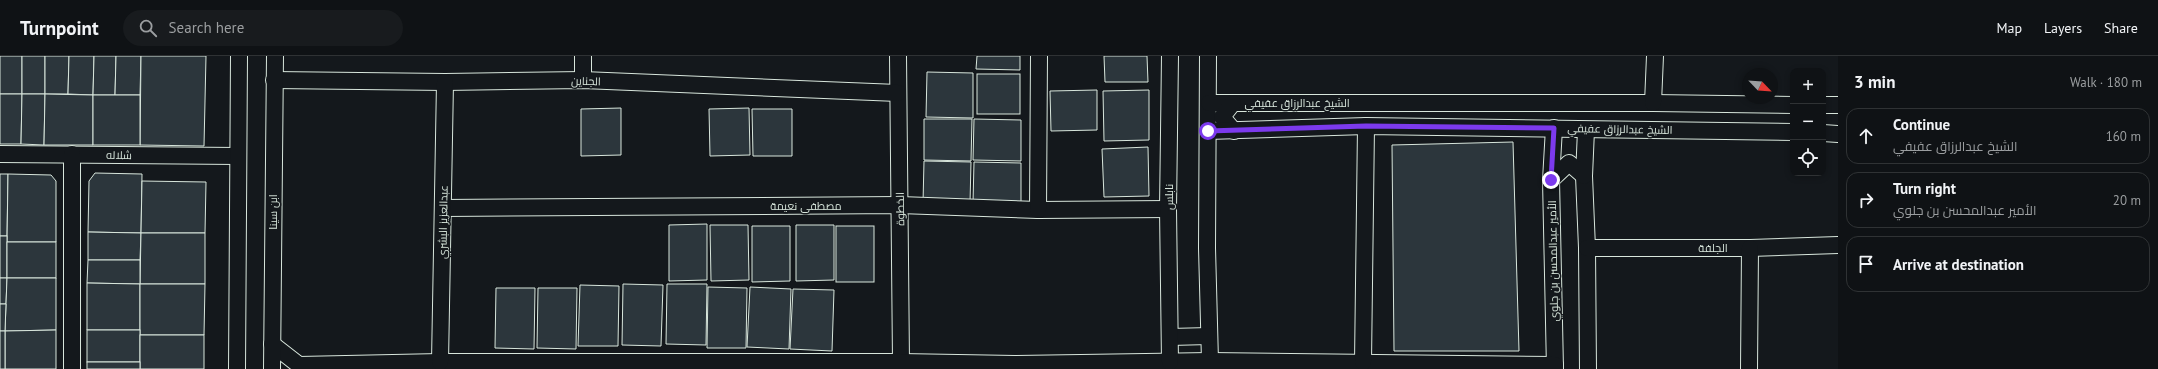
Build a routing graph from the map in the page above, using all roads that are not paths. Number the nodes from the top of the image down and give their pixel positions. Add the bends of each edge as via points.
1 (238, 56) edge
2 (275, 56) edge
3 (583, 56) edge
4 (898, 56) edge
5 (1039, 56) edge
6 (1170, 56) edge
7 (1208, 56) edge
8 (1655, 56) edge
9 (274, 80) junction
10 (583, 80) junction
11 (445, 82) junction
12 (898, 93) junction
13 (1209, 103) junction
14 (1233, 103) junction
15 (1653, 103) junction
16 (1790, 105) edge
17 (1826, 105) edge
18 (1838, 105) edge
19 (1366, 126) junction
20 (1554, 128) junction
21 (1234, 130) junction
22 (1586, 130) junction
23 (1208, 131) junction
24 (1790, 132) edge
25 (1826, 133) edge
26 (1838, 134) edge
27 (0, 154) edge
28 (72, 154) junction
29 (238, 156) junction
30 (1584, 176) junction
31 (1551, 180) junction
32 (900, 205) junction
33 (443, 208) junction
34 (1168, 209) junction
35 (1038, 210) junction
36 (1838, 245) edge
37 (1587, 248) junction
38 (1750, 248) junction
39 (1209, 336) junction
40 (1170, 337) junction
41 (272, 344) junction
42 (440, 362) junction
43 (901, 362) junction
44 (1170, 362) junction
45 (1210, 362) junction
46 (1363, 362) junction
47 (996, 366) edge
48 (299, 367) edge
49 (1014, 367) edge
50 (1555, 367) edge
51 (72, 369) edge
52 (237, 369) edge
53 (272, 369) edge
54 (1588, 369) edge
55 (1749, 369) edge

1 - 29 street
2 - 9 street, ابن سينا
3 - 10 street
4 - 12 street, الخطوة
5 - 35 street
6 - 34 street, نابلس
7 - 13 street
8 - 15 street
9 - 11 street, الجناين
9 - 41 street, ابن سينا
10 - 11 street, الجناين
10 - 12 street, الجناين
11 - 33 street, عبدالعزيز البشري
12 - 32 street, الخطوة
13 - 14 street, الشيخ عبدالرزاق عفيفي
13 - 23 street
14 - 15 street, الشيخ عبدالرزاق عفيفي
14 - 21 street via 1222,117
15 - 16 street, الشيخ عبدالرزاق عفيفي
17 - 18 street
19 - 20 street, الشيخ عبدالرزاق عفيفي
19 - 21 street, الشيخ عبدالرزاق عفيفي
19 - 46 street
20 - 22 street, الشيخ عبدالرزاق عفيفي
20 - 31 street, الأمير عبدالمحسن بن جلوي
21 - 23 street, الشيخ عبدالرزاق عفيفي
22 - 24 street, الشيخ عبدالرزاق عفيفي
22 - 30 street
23 - 39 street
25 - 26 street
27 - 28 street, شلاله
28 - 29 street, شلاله
28 - 51 street
29 - 52 street
30 - 31 street via 1569,163
30 - 37 street
31 - 50 street, الأمير عبدالمحسن بن جلوي
32 - 33 street, مصطفى نعيمة
32 - 35 street, مصطفى نعيمة
32 - 43 street, الخطوة
33 - 42 street, عبدالعزيز البشري
34 - 35 street, مصطفى نعيمة
34 - 40 street, نابلس
36 - 38 street, الجلفة
37 - 38 street, الجلفة
37 - 54 street
38 - 55 street
39 - 40 street
39 - 45 street
40 - 44 street, نابلس
41 - 48 street
41 - 53 street, ابن سينا
42 - 43 street
42 - 48 street
43 - 47 street
44 - 45 street
44 - 49 street
45 - 46 street
46 - 50 street
47 - 49 street

